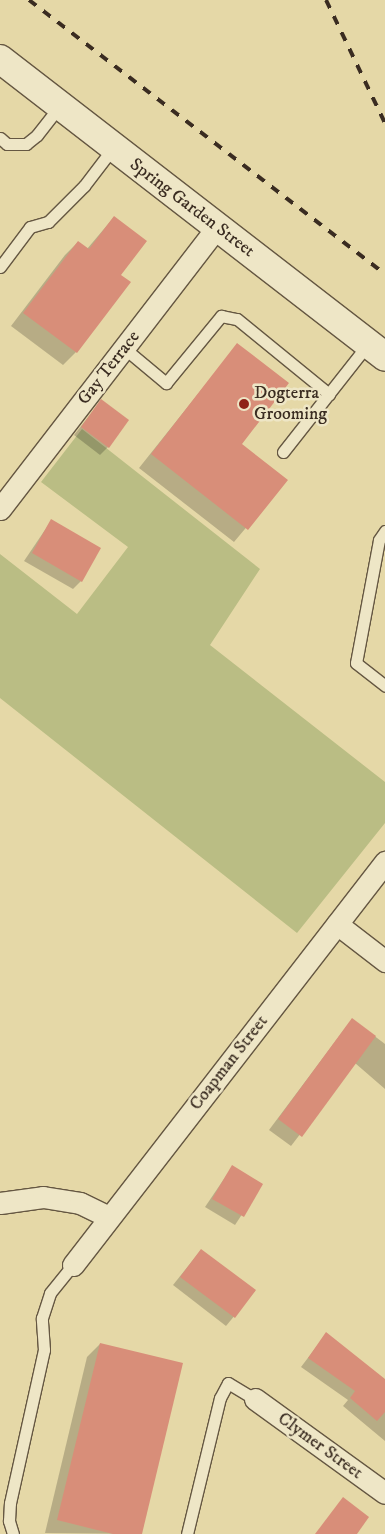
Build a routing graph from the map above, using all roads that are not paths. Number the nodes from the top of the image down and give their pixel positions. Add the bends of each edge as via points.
1 (0, 59) edge
2 (60, 106) junction
3 (0, 138) edge
4 (113, 148) junction
5 (217, 227) junction
6 (0, 268) edge
7 (124, 348) junction
8 (376, 350) edge
9 (329, 394) junction
10 (283, 452) dead end
11 (0, 509) edge
12 (385, 531) edge
13 (385, 686) edge
14 (385, 862) edge
15 (337, 924) junction
16 (385, 961) edge
17 (0, 1203) edge
18 (110, 1217) junction
19 (73, 1264) joint
20 (255, 1399) joint
21 (385, 1493) edge
22 (12, 1534) edge
23 (187, 1534) edge

1 - 2 main road, Spring Garden Street
2 - 3 lane via 26,144 7,144
2 - 4 main road, Spring Garden Street
4 - 5 main road, Spring Garden Street
4 - 6 lane via 84,186 48,222 30,227
5 - 7 street, Gay Terrace
5 - 8 main road, Spring Garden Street
7 - 9 lane via 166,383 221,316 237,319
7 - 11 street, Gay Terrace
8 - 9 lane
9 - 10 lane
12 - 13 lane via 380,540 356,664
14 - 15 street, Coapman Street
15 - 16 street
15 - 18 street, Coapman Street
17 - 18 street via 43,1197 80,1203
18 - 19 street, Coapman Street
19 - 22 lane via 50,1293 42,1318 44,1350 10,1503 8,1520
20 - 21 street, Clymer Street
20 - 23 lane via 228,1383 220,1398

